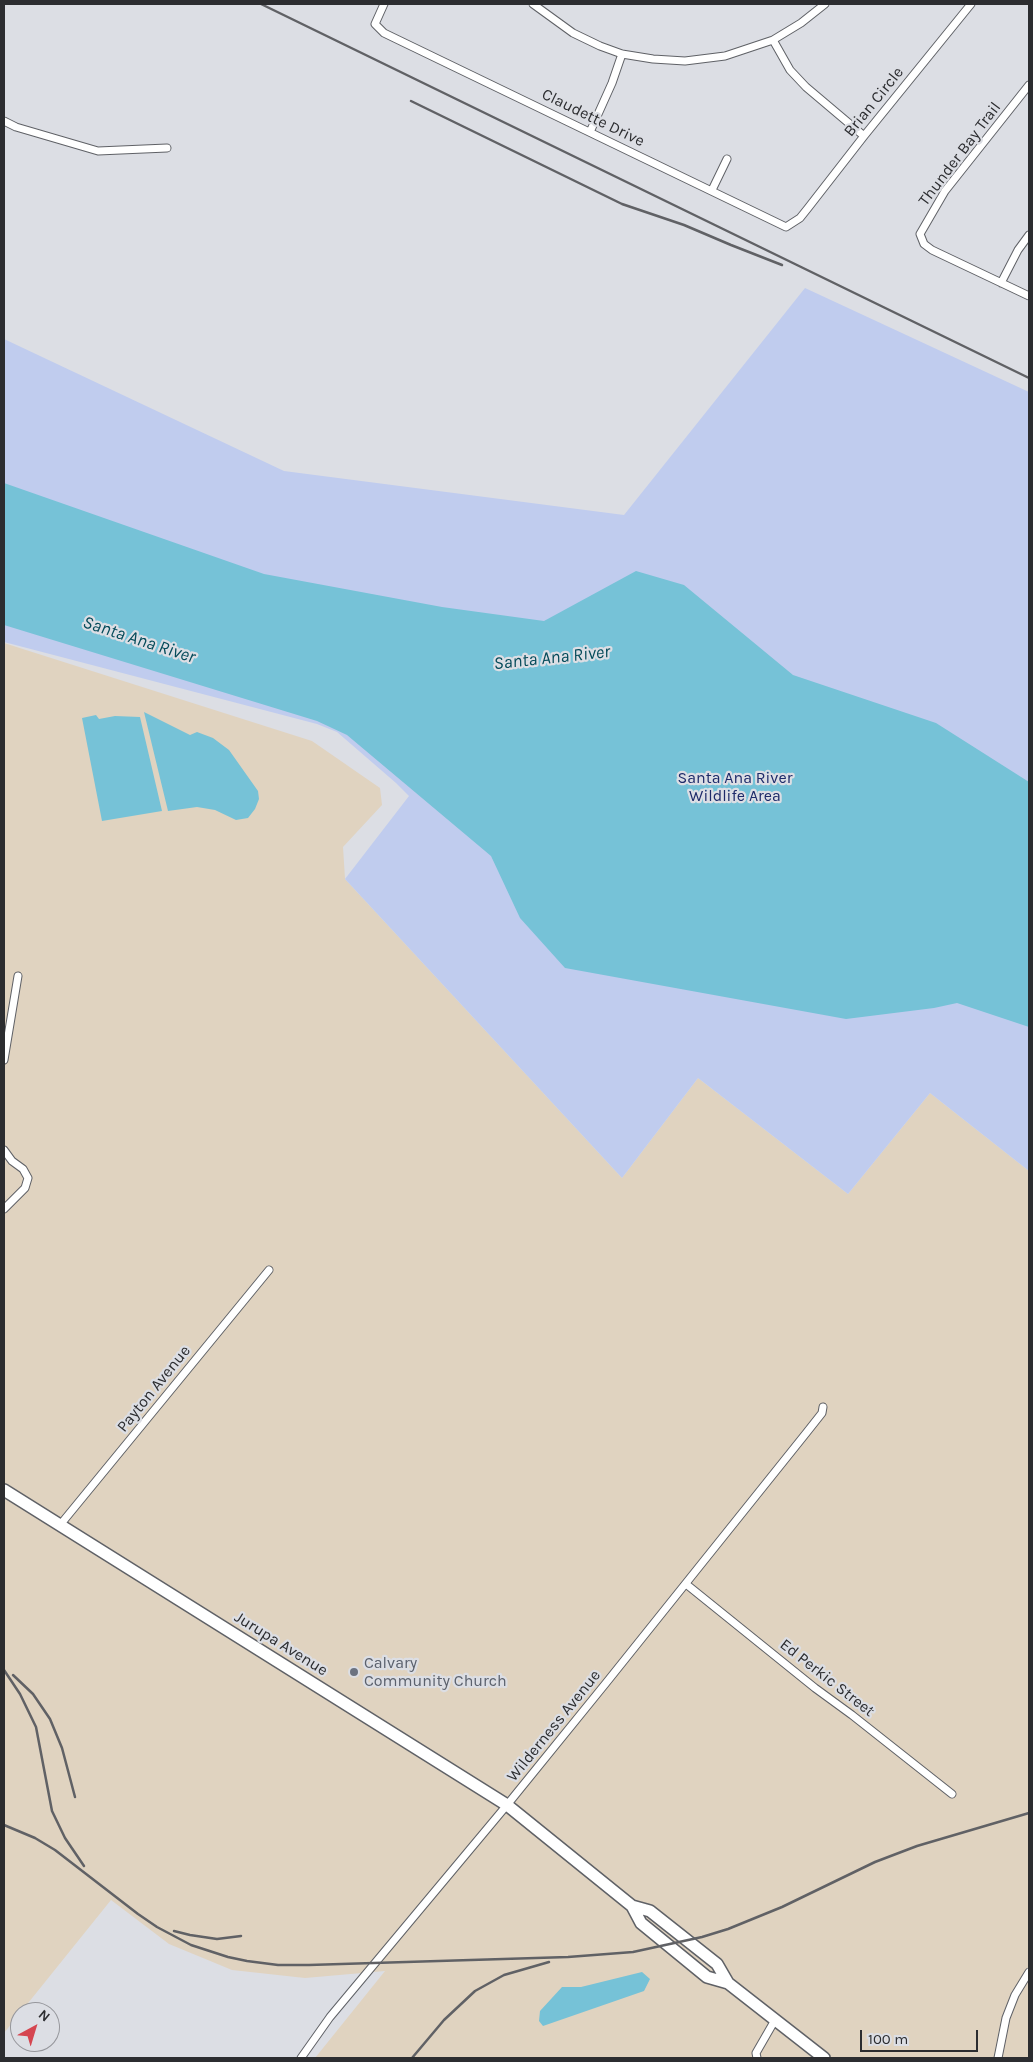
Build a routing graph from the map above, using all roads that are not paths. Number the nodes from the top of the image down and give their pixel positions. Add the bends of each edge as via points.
1 (384, 4) edge
2 (533, 4) edge
3 (825, 4) edge
4 (971, 4) edge
5 (773, 40) junction
6 (622, 54) junction
7 (1029, 85) edge
8 (4, 121) edge
9 (590, 132) junction
10 (864, 136) junction
11 (167, 148) dead end
12 (727, 159) dead end
13 (712, 190) junction
14 (800, 218) joint
15 (1029, 235) edge
16 (1001, 283) junction
17 (1029, 296) edge
18 (18, 976) dead end
19 (4, 1060) edge
20 (4, 1150) edge
21 (4, 1209) edge
22 (269, 1270) dead end
23 (823, 1407) dead end
24 (4, 1490) edge
25 (60, 1525) junction
26 (686, 1584) junction
27 (952, 1794) dead end
28 (507, 1805) junction
29 (1029, 1972) edge
30 (774, 2020) junction
31 (302, 2058) edge
32 (756, 2058) edge
33 (824, 2058) edge
34 (998, 2058) edge

1 - 9 street, Claudette Drive via 375,24 384,33
2 - 6 street via 573,34
3 - 5 street
4 - 10 street, Brian Circle
5 - 6 street via 709,59 668,61
5 - 10 street via 790,70 806,87
6 - 9 street
7 - 16 street, Thunder Bay Trail via 945,191 920,234 924,244
8 - 11 street via 98,152
9 - 13 street, Claudette Drive
10 - 14 street, Brian Circle
12 - 13 street
13 - 14 street, Claudette Drive via 786,227
15 - 16 street
16 - 17 street, Thunder Bay Trail
18 - 19 street
20 - 21 street via 23,1168 28,1178 25,1188
22 - 25 street, Payton Avenue
23 - 26 street, Wilderness Avenue via 812,1426
24 - 25 main road, Jurupa Avenue
25 - 28 main road, Jurupa Avenue
26 - 27 street, Ed Perkic Street
26 - 28 street, Wilderness Avenue
28 - 30 main road, Jurupa Avenue via 632,1906 640,1923 707,1977 728,1983
28 - 31 street, Wilderness Avenue via 374,1962
29 - 34 street via 1006,2018
30 - 32 street
30 - 33 main road, Jurupa Avenue

